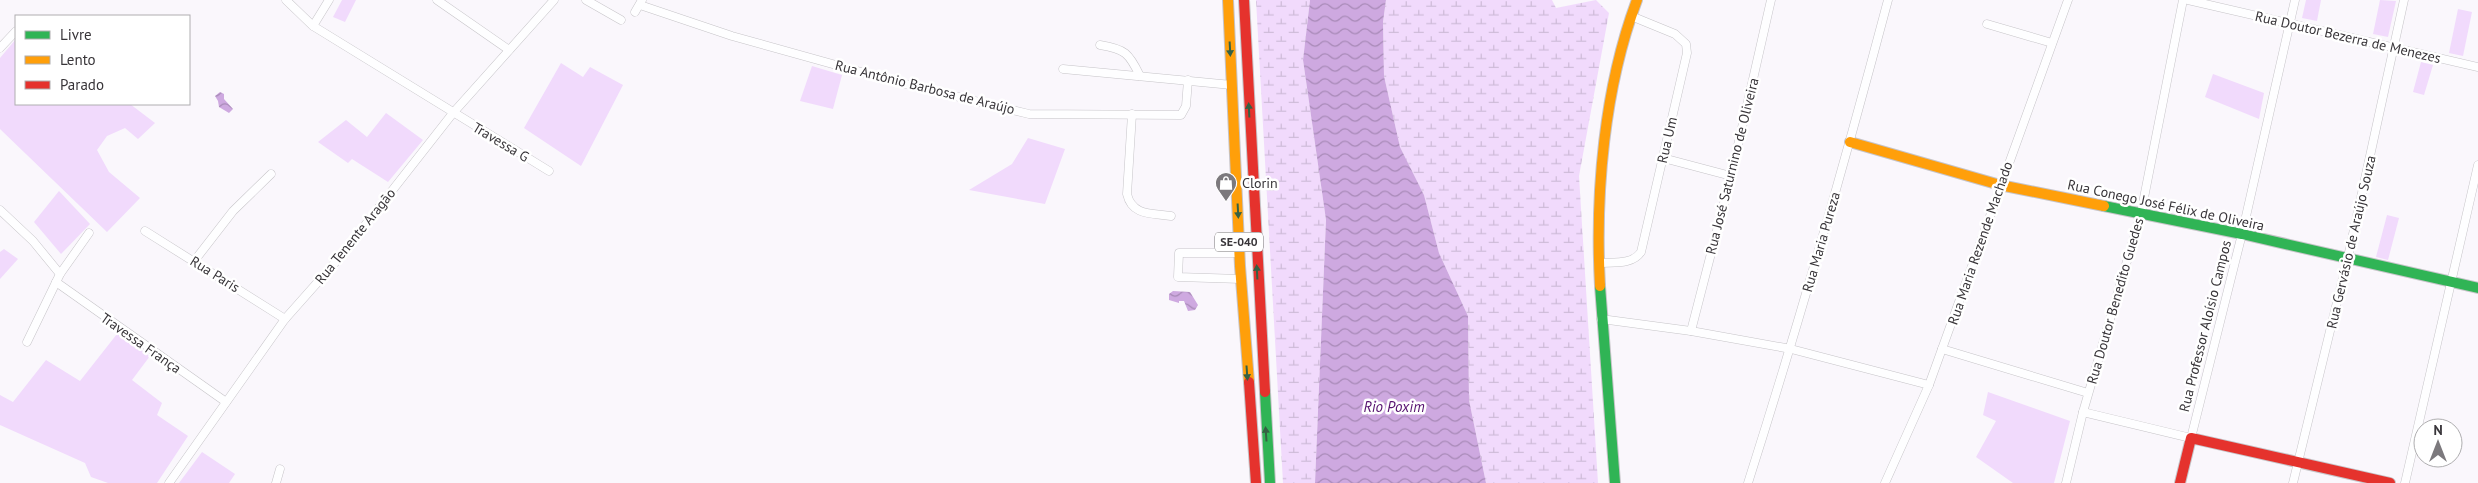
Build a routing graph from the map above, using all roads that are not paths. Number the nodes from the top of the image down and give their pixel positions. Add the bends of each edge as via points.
1 (286, 0) edge
2 (329, 0) edge
3 (437, 0) edge
4 (554, 0) edge
5 (586, 0) edge
6 (1228, 0) edge
7 (1244, 0) edge
8 (1638, 0) edge
9 (1771, 0) edge
10 (1888, 0) edge
11 (2068, 0) edge
12 (2183, 0) edge
13 (2188, 0) edge
14 (2296, 0) edge
15 (2404, 0) edge
16 (641, 2) edge
17 (635, 12) dead end
18 (1631, 16) junction
19 (621, 20) dead end
20 (1987, 24) dead end
21 (2290, 24) junction
22 (313, 26) junction
23 (15, 32) edge
24 (2052, 43) junction
25 (1100, 45) dead end
26 (0, 48) edge
27 (2394, 48) junction
28 (509, 50) junction
29 (2478, 67) edge
30 (1063, 69) dead end
31 (1140, 76) junction
32 (1188, 80) junction
33 (1232, 85) junction
34 (453, 113) junction
35 (1132, 114) junction
36 (1850, 142) junction
37 (1663, 158) junction
38 (2478, 165) edge
39 (549, 171) dead end
40 (271, 174) dead end
41 (1731, 176) junction
42 (2000, 185) junction
43 (0, 210) edge
44 (2141, 213) junction
45 (1171, 216) dead end
46 (145, 231) dead end
47 (89, 233) dead end
48 (2242, 234) junction
49 (1240, 253) junction
50 (2348, 257) junction
51 (195, 260) junction
52 (1600, 263) junction
53 (60, 274) junction
54 (1241, 279) junction
55 (56, 282) junction
56 (2452, 282) junction
57 (2478, 288) edge
58 (285, 319) junction
59 (1601, 319) junction
60 (1691, 331) junction
61 (27, 342) dead end
62 (1791, 349) junction
63 (1942, 349) junction
64 (1929, 385) junction
65 (2088, 393) junction
66 (226, 402) junction
67 (2083, 412) junction
68 (2191, 438) junction
69 (2298, 464) junction
70 (280, 469) dead end
71 (169, 483) edge
72 (276, 483) edge
73 (1256, 483) edge
74 (1270, 483) edge
75 (1615, 483) edge
76 (1748, 483) edge
77 (1886, 483) edge
78 (2066, 483) edge
79 (2180, 483) edge
80 (2293, 483) edge
81 (2390, 483) edge
82 (2406, 483) edge

1 - 22 street, Travessa G
2 - 22 street
3 - 28 street
4 - 28 street, Rua Tenente Aragão
5 - 19 street
6 -> 33 street, SE-040
74 -> 7 street, SE-040
8 - 18 street
9 - 41 street, Rua José Saturnino de Oliveira
10 - 36 street, Rua Maria Pureza
11 - 24 street, Rua Maria Rezende Machado
12 - 44 street, Rua Doutor Benedito Guedes
13 - 21 street, Rua Doutor Bezerra de Menezes
14 - 21 street, Rua Professor Aloísio Campos
15 - 27 street, Rua Gervásio de Araújo Souza
16 - 17 street
16 - 35 street, Rua Antônio Barbosa de Araújo via 750,41 1029,114
18 - 37 street, Rua Um via 1675,34 1686,44 1687,54
18 - 52 street via 1604,150
20 - 24 street
21 - 27 street, Rua Doutor Bezerra de Menezes
21 - 48 street, Rua Professor Aloísio Campos
22 - 34 street, Travessa G
23 - 26 street
24 - 42 street, Rua Maria Rezende Machado
25 - 31 street via 1129,54
27 - 29 street, Rua Doutor Bezerra de Menezes
27 - 50 street, Rua Gervásio de Araújo Souza
28 - 34 street, Rua Tenente Aragão
30 - 31 street
31 - 32 street
32 - 33 street
32 - 35 street, Rua Antônio Barbosa de Araújo via 1186,106 1181,114
33 -> 49 street, SE-040
34 - 39 street, Travessa G
34 - 58 street, Rua Tenente Aragão via 346,249
35 - 45 street via 1129,201 1137,210
36 - 42 street, Rua Conego José Félix de Oliveira
36 - 62 street, Rua Maria Pureza
37 - 41 street
37 - 52 street, Rua Um via 1641,252 1630,261
38 - 56 street
40 - 51 street via 232,211
41 - 60 street, Rua José Saturnino de Oliveira
42 - 44 street, Rua Conego José Félix de Oliveira
42 - 63 street, Rua Maria Rezende Machado
43 - 53 street via 33,241
44 - 48 street, Rua Conego José Félix de Oliveira
44 - 65 street, Rua Doutor Benedito Guedes
46 - 51 street, Rua Paris
47 - 53 street
48 - 50 street, Rua Conego José Félix de Oliveira
48 - 68 street, Rua Professor Aloísio Campos
49 - 54 street, SE-040
49 - 54 street via 1179,253 1178,277
50 - 56 street, Rua Conego José Félix de Oliveira
50 - 69 street, Rua Gervásio de Araújo Souza
51 - 58 street, Rua Paris
52 - 59 street
53 - 55 street
54 -> 73 street, SE-040
55 - 61 street
55 - 66 street, Travessa França
56 - 57 street, Rua Conego José Félix de Oliveira
56 - 82 street
58 - 66 street, Rua Tenente Aragão
59 - 60 street
59 - 75 street
60 - 62 street
62 - 64 street
62 - 76 street, Rua Maria Pureza
63 - 64 street, Rua Maria Rezende Machado
63 - 65 street
64 - 77 street, Rua Maria Rezende Machado
65 - 67 street, Rua Doutor Benedito Guedes
66 - 71 street, Rua Tenente Aragão
67 - 68 street
67 - 78 street, Rua Doutor Benedito Guedes
68 - 69 street
68 - 79 street, Rua Professor Aloísio Campos
69 - 80 street, Rua Gervásio de Araújo Souza
69 - 81 street
70 - 72 street

